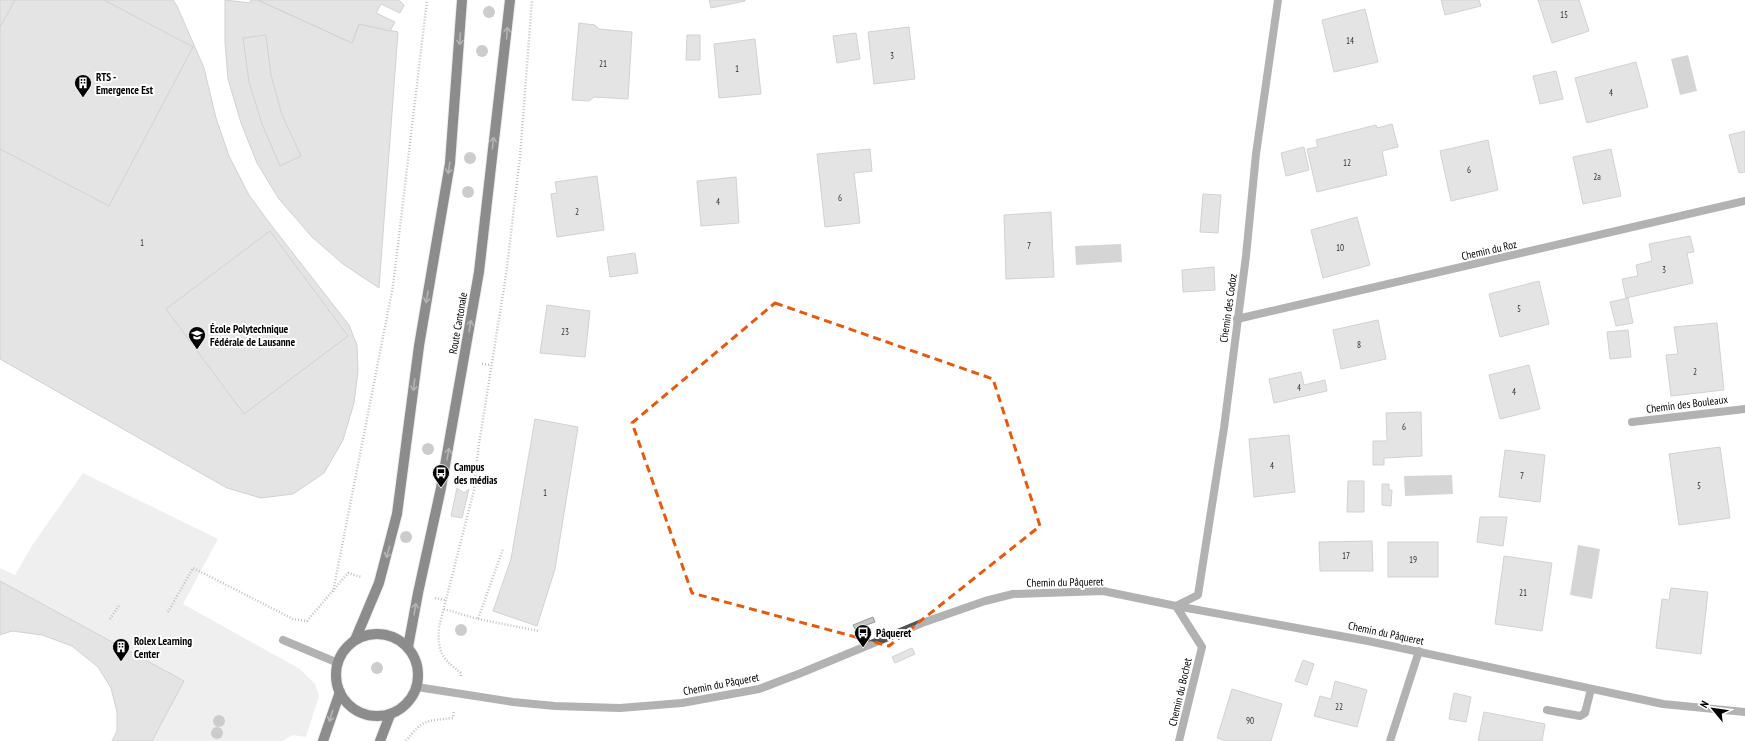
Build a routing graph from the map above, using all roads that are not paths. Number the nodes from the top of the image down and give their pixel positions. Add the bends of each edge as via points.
1 (462, 0) edge
2 (510, 0) edge
3 (1278, 0) edge
4 (1745, 201) edge
5 (1237, 319) junction
6 (1745, 409) edge
7 (1632, 422) dead end
8 (1176, 606) junction
9 (283, 640) dead end
10 (355, 640) junction
11 (408, 647) junction
12 (1419, 651) junction
13 (338, 663) junction
14 (417, 687) junction
15 (1591, 689) junction
16 (340, 692) junction
17 (1547, 710) dead end
18 (1745, 712) edge
19 (390, 715) junction
20 (323, 741) edge
21 (380, 741) edge
22 (1179, 741) edge
23 (1390, 741) edge

1 -> 10 main road via 450,163 419,346 397,514 379,582
11 -> 2 main road, Route Cantonale via 443,480 479,272
3 - 5 street, Chemin des Codoz via 1256,154
4 - 5 street, Chemin du Roz
5 - 8 street, Chemin des Codoz via 1224,428 1198,595
6 - 7 street, Chemin des Bouleaux
8 - 12 street, Chemin du Pâqueret via 1317,630
8 - 14 street, Chemin du Pâqueret via 1103,591 1014,594 942,616 759,689 682,703 620,708 555,706
8 - 22 street, Chemin du Bochet via 1202,647
9 - 13 street
10 - 11 main road via 377,633 399,639
10 - 13 main road via 344,650
11 - 14 main road via 418,666
12 - 15 street, Chemin du Pâqueret
12 - 23 street
13 - 16 main road via 336,678
14 - 19 main road via 402,709
15 - 17 street via 1585,713 1580,716
15 - 18 street, Chemin du Pâqueret via 1663,704
16 - 19 main road via 348,704 360,713
16 -> 20 main road
19 - 21 main road

